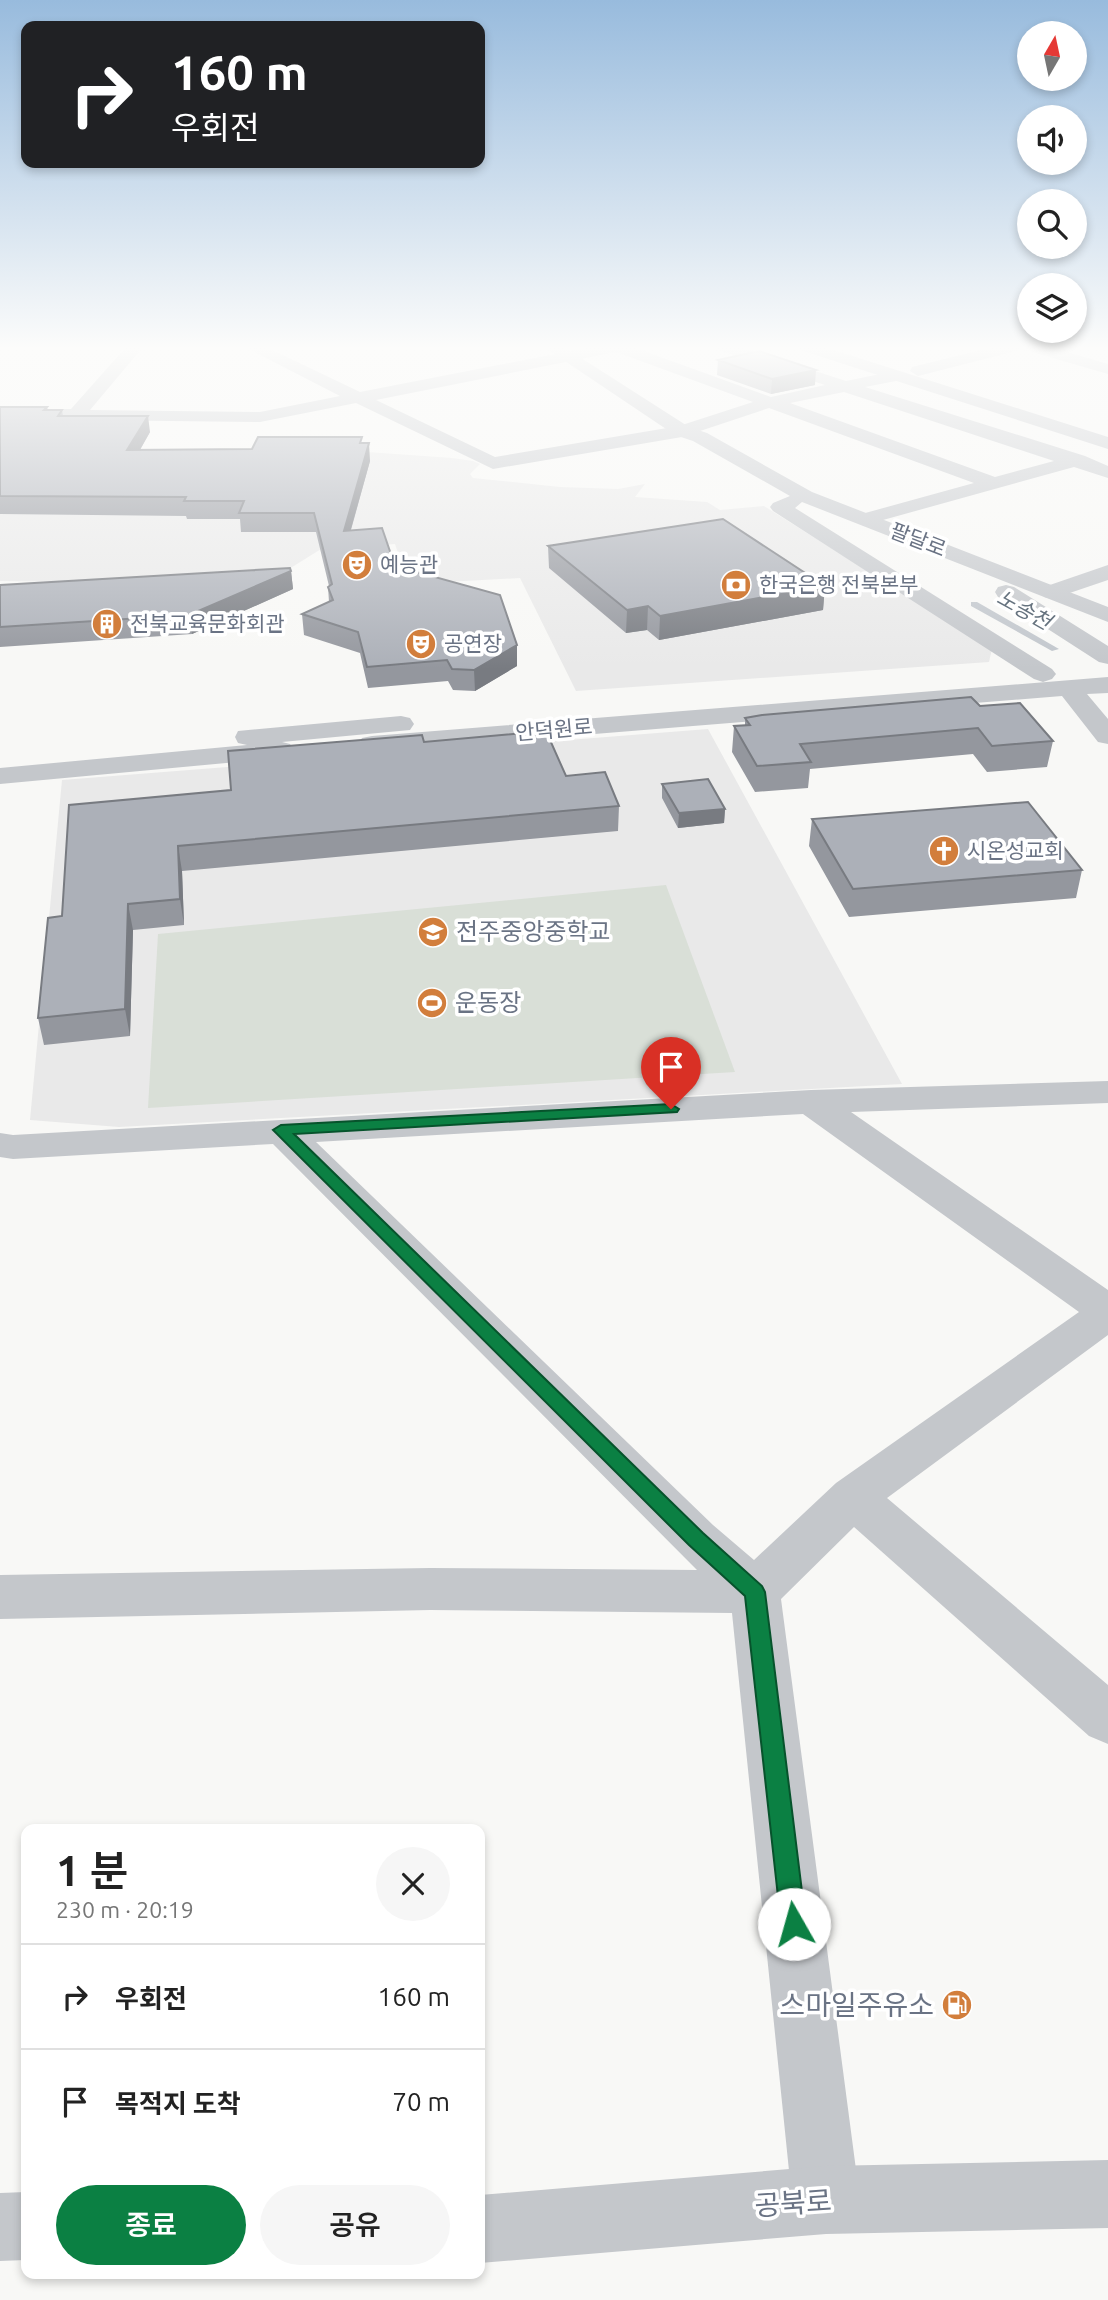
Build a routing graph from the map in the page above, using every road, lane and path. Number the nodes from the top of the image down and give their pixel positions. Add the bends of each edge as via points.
1 (475, 454) edge
2 (544, 454) edge
3 (731, 454) edge
4 (915, 454) edge
5 (1060, 454) edge
6 (1078, 460) junction
7 (1108, 472) edge
8 (994, 483) junction
9 (804, 496) junction
10 (865, 519) junction
11 (1108, 572) edge
12 (1027, 583) junction
13 (1052, 592) junction
14 (1108, 615) edge
15 (1108, 657) edge
16 (1108, 670) edge
17 (1043, 674) junction
18 (1108, 685) edge
19 (1069, 689) junction
20 (1108, 736) edge
21 (0, 758) edge
22 (0, 776) edge
23 (1108, 1092) edge
24 (811, 1102) junction
25 (281, 1130) junction
26 (0, 1145) edge
27 (1108, 1312) edge
28 (853, 1497) junction
29 (755, 1592) junction
30 (0, 1597) edge
31 (1108, 1719) edge
32 (1108, 2194) edge
33 (826, 2200) junction
34 (21, 2226) edge
35 (0, 2227) edge
36 (485, 2229) edge

1 - 2 street via 493,463
3 - 9 street, 팔달로
4 - 8 street
5 - 6 street
6 - 7 street
6 - 8 street
8 - 10 street
9 - 10 street, 팔달로
9 - 17 street via 780,507
10 - 12 street, 팔달로
11 - 13 street
12 - 13 street, 팔달로
12 - 15 street via 1004,591
13 - 14 street, 팔달로
16 - 17 street, 안덕원로
17 - 21 street, 안덕원로
18 - 19 street, 안덕원로
19 - 20 street
19 - 22 street, 안덕원로
23 - 24 street
24 - 25 street
24 - 27 street
25 - 26 street
25 - 29 street
27 - 28 street
28 - 29 street
28 - 31 street
29 - 30 street via 430,1589
29 - 33 street
32 - 33 street, 공북로
33 - 36 street, 공북로
34 - 35 street

